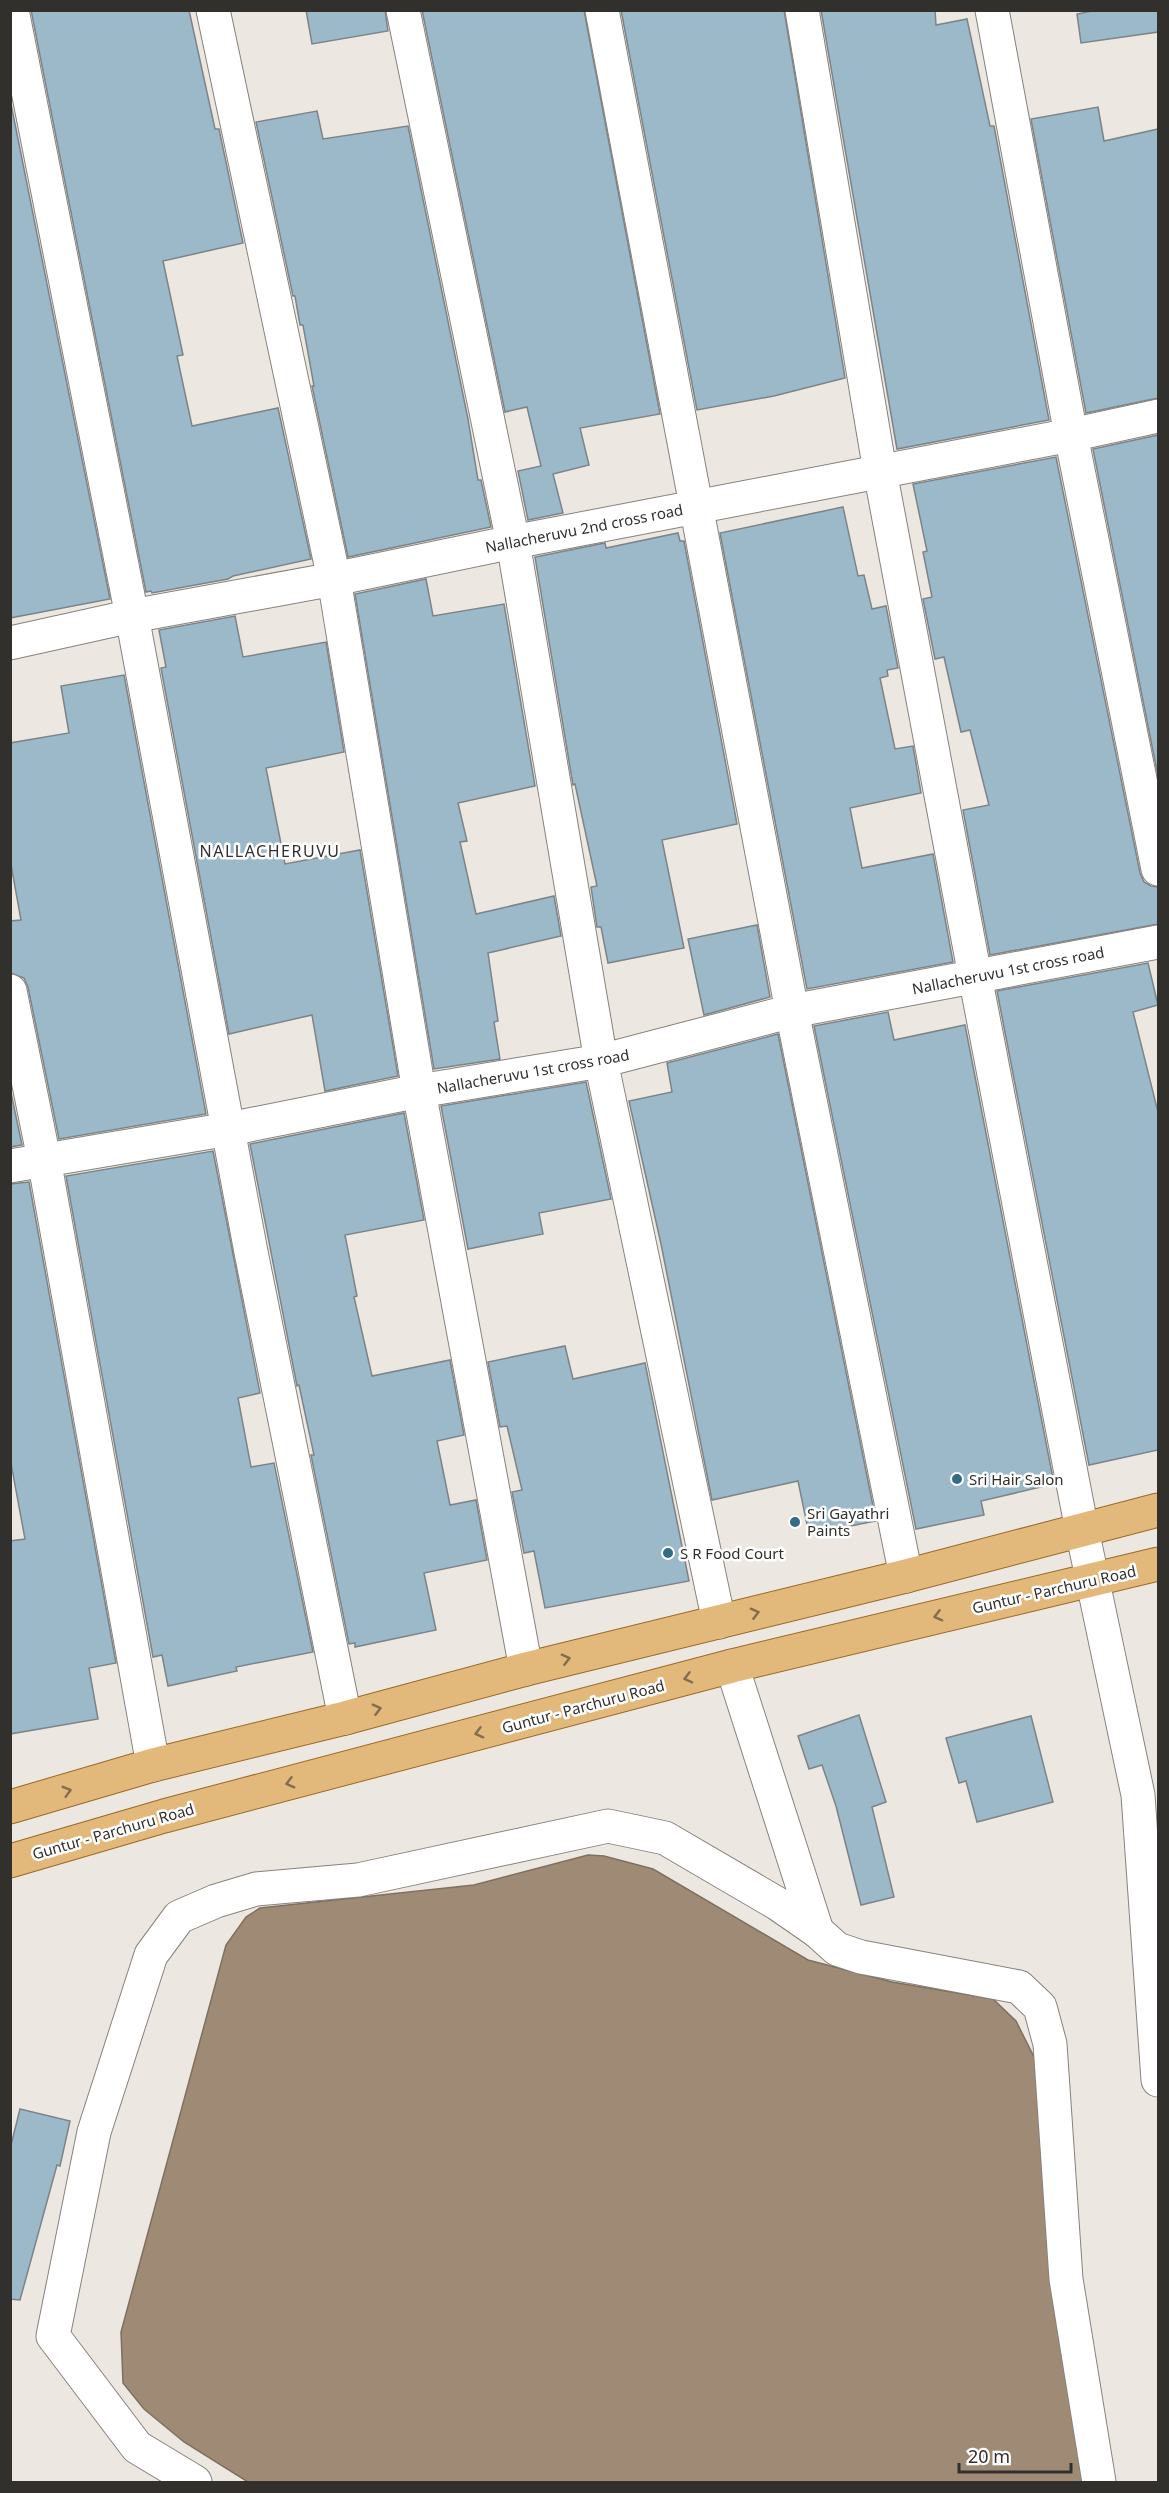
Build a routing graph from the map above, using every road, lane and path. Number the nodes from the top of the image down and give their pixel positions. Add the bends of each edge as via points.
1 (12, 10) edge
2 (213, 10) edge
3 (403, 10) edge
4 (602, 10) edge
5 (802, 10) edge
6 (992, 10) edge
7 (1158, 416) edge
8 (1071, 435) junction
9 (880, 471) junction
10 (696, 506) junction
11 (513, 542) junction
12 (334, 579) junction
13 (132, 616) junction
14 (10, 643) edge
15 (1158, 869) edge
16 (1158, 942) edge
17 (975, 976) junction
18 (10, 991) edge
19 (792, 1011) junction
20 (601, 1061) junction
21 (419, 1091) junction
22 (229, 1129) junction
23 (44, 1159) junction
24 (10, 1166) edge
25 (1158, 1510) edge
26 (1082, 1530) junction
27 (1158, 1564) edge
28 (906, 1576) junction
29 (1093, 1579) junction
30 (719, 1622) junction
31 (732, 1666) junction
32 (526, 1669) junction
33 (345, 1718) junction
34 (153, 1765) junction
35 (1148, 1793) edge
36 (10, 1807) edge
37 (10, 1861) edge
38 (818, 1931) junction
39 (1155, 1985) edge
40 (1158, 2080) edge
41 (195, 2482) edge
42 (1099, 2482) edge

1 - 13 street
2 - 12 street
3 - 11 street
4 - 10 street
5 - 9 street
6 - 8 street
7 - 8 street, Nallacheruvu 2nd cross road
8 - 9 street, Nallacheruvu 2nd cross road
8 - 15 street
9 - 10 street, Nallacheruvu 2nd cross road
9 - 17 street
10 - 11 street, Nallacheruvu 2nd cross road
10 - 19 street
11 - 12 street, Nallacheruvu 2nd cross road
11 - 20 street
12 - 13 street, Nallacheruvu 2nd cross road
12 - 21 street
13 - 14 street, Nallacheruvu 2nd cross road
13 - 22 street
16 - 17 street, Nallacheruvu 1st cross road
17 - 19 street, Nallacheruvu 1st cross road
17 - 26 street
18 - 23 street
19 - 20 street, Nallacheruvu 1st cross road
19 - 28 street
20 - 21 street, Nallacheruvu 1st cross road
20 - 30 street
21 - 22 street, Nallacheruvu 1st cross road
21 - 32 street
22 - 23 street, Nallacheruvu 1st cross road
22 - 33 street
23 - 24 street, Nallacheruvu 1st cross road
23 - 34 street
25 - 26 main road
26 - 28 main road
26 - 29 street
27 - 29 main road, Guntur - Parchuru Road
30 -> 28 main road
29 -> 31 main road, Guntur - Parchuru Road
29 - 35 street
32 -> 30 main road
31 -> 37 main road, Guntur - Parchuru Road via 164,1816
31 - 38 street
33 -> 32 main road
33 - 34 main road
36 -> 34 main road
35 - 39 street
38 - 41 street via 665,1838 608,1826 358,1880 256,1888 178,1917 151,1954 94,2132 53,2336 137,2447
38 - 42 street via 837,1949 861,1957 1019,1987 1040,2007 1050,2044 1066,2279
39 - 40 street

